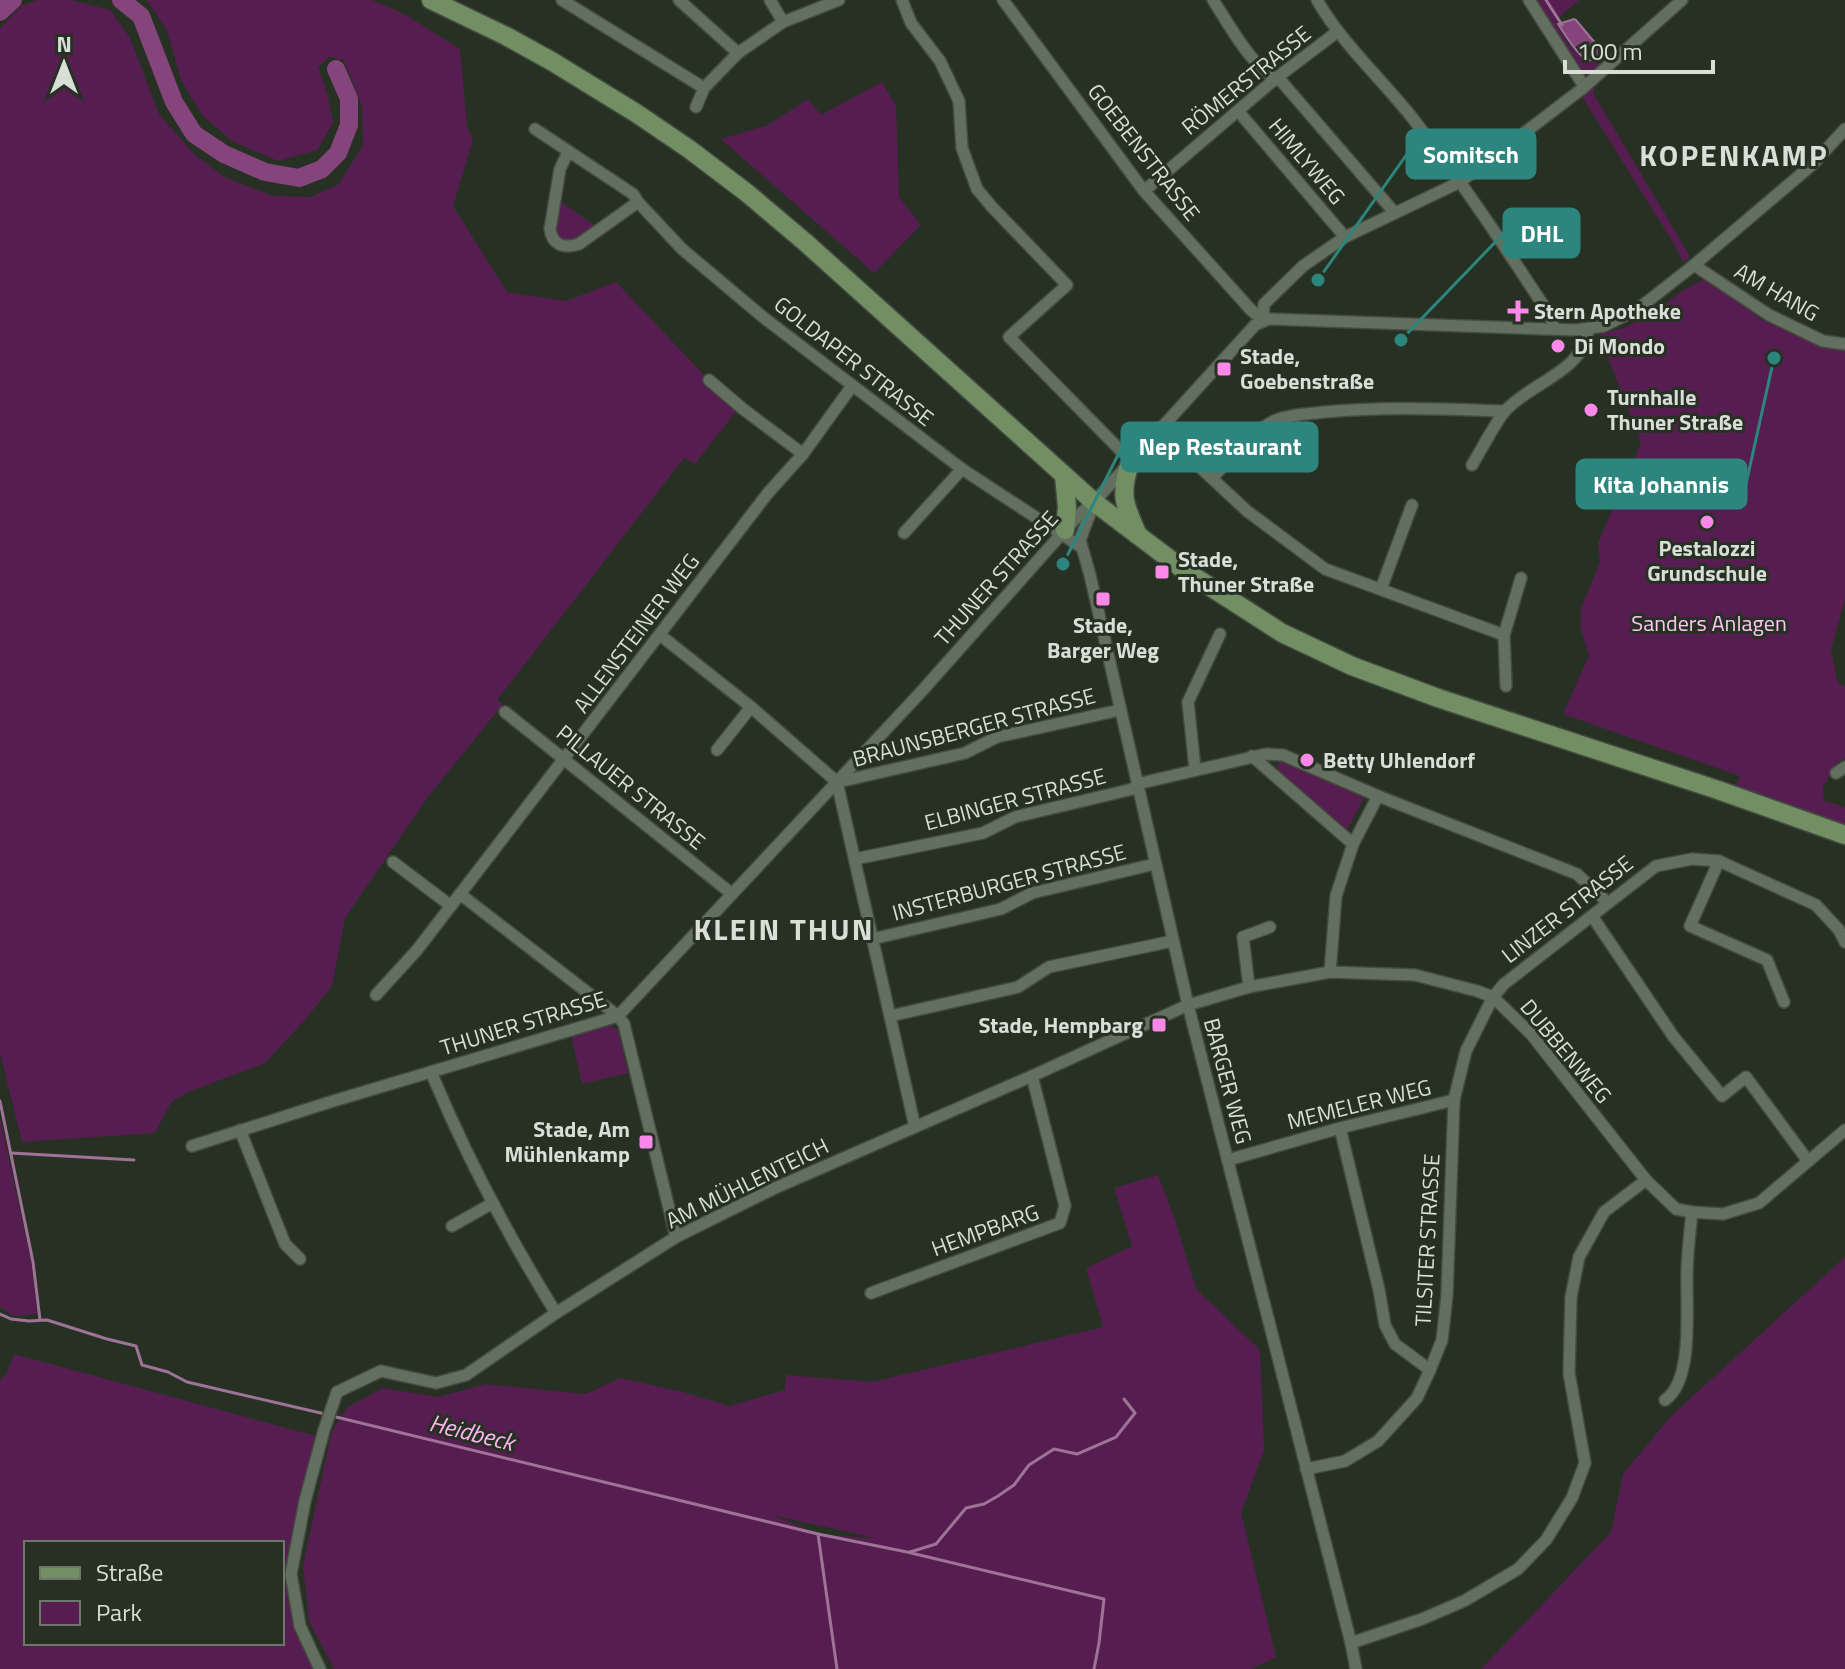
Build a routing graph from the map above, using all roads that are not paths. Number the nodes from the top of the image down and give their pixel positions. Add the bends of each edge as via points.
1 (431, 0) edge
2 (562, 0) edge
3 (679, 0) edge
4 (770, 0) edge
5 (902, 0) edge
6 (1003, 0) edge
7 (1213, 0) edge
8 (1317, 0) edge
9 (1529, 0) edge
10 (1682, 0) edge
11 (833, 1) edge
12 (783, 22) junction
13 (1337, 32) junction
14 (738, 53) junction
15 (1275, 79) junction
16 (704, 88) junction
17 (1583, 88) junction
18 (696, 107) dead end
19 (1238, 111) junction
20 (535, 129) dead end
21 (1845, 129) edge
22 (568, 152) junction
23 (1460, 182) junction
24 (1144, 191) junction
25 (638, 202) junction
26 (1394, 212) junction
27 (1345, 237) junction
28 (1694, 265) junction
29 (1263, 320) junction
30 (1554, 329) junction
31 (1588, 330) junction
32 (1845, 344) edge
33 (709, 380) dead end
34 (852, 386) junction
35 (1505, 411) junction
36 (1159, 429) junction
37 (803, 454) junction
38 (1126, 456) junction
39 (1472, 465) dead end
40 (962, 469) junction
41 (1064, 476) junction
42 (1212, 478) junction
43 (1094, 502) junction
44 (1412, 505) dead end
45 (1063, 532) junction
46 (904, 533) dead end
47 (1139, 538) junction
48 (1081, 547) junction
49 (1521, 578) dead end
50 (1381, 589) junction
51 (1220, 634) dead end
52 (660, 635) junction
53 (1504, 635) junction
54 (1506, 686) dead end
55 (751, 707) junction
56 (1120, 710) junction
57 (505, 712) dead end
58 (717, 750) dead end
59 (1252, 756) junction
60 (564, 759) junction
61 (1195, 769) junction
62 (837, 782) junction
63 (1137, 784) junction
64 (1378, 796) junction
65 (1845, 835) edge
66 (1353, 844) junction
67 (855, 859) junction
68 (1719, 861) junction
69 (393, 862) dead end
70 (1155, 864) junction
71 (460, 894) junction
72 (732, 894) junction
73 (1607, 902) junction
74 (451, 906) junction
75 (1592, 916) junction
76 (1270, 927) dead end
77 (872, 939) junction
78 (1173, 941) junction
79 (1845, 942) edge
80 (1330, 972) junction
81 (1249, 987) junction
82 (376, 995) dead end
83 (1493, 997) junction
84 (1784, 1002) dead end
85 (1188, 1005) junction
86 (618, 1016) junction
87 (890, 1016) junction
88 (431, 1072) junction
89 (1032, 1076) junction
90 (1454, 1100) junction
91 (915, 1127) junction
92 (1340, 1128) junction
93 (240, 1130) junction
94 (1845, 1130) edge
95 (192, 1146) dead end
96 (1228, 1160) junction
97 (1808, 1161) junction
98 (1646, 1180) junction
99 (493, 1203) junction
100 (1692, 1212) junction
101 (452, 1226) dead end
102 (676, 1237) junction
103 (300, 1259) dead end
104 (871, 1293) dead end
105 (556, 1313) junction
106 (1430, 1370) junction
107 (1665, 1400) dead end
108 (1306, 1469) junction
109 (1351, 1643) junction
110 (320, 1669) edge
111 (1356, 1669) edge

1 - 41 main road via 553,62 689,149 805,242
2 - 16 street
3 - 14 street
4 - 12 street
5 - 38 street via 959,101 962,148 977,189 1067,285 1009,337
6 - 24 street, GOEBENSTRASSE
7 - 15 street via 1251,56
8 - 13 street
9 - 17 street
10 - 17 street, THUNER STRASSE
11 - 12 street
12 - 14 street
13 - 15 street, RÖMERSTRASSE
13 - 23 street
14 - 16 street
15 - 19 street, RÖMERSTRASSE
15 - 26 street
16 - 18 street
17 - 23 street, THUNER STRASSE
19 - 24 street, RÖMERSTRASSE
19 - 27 street, HIMLYWEG
20 - 22 street, GOLDAPER STRASSE
21 - 28 street via 1813,164
22 - 25 street, GOLDAPER STRASSE
22 - 25 street via 550,229 555,242 579,244
23 - 26 street, THUNER STRASSE
23 - 30 street
24 - 29 street, GOEBENSTRASSE
25 - 34 street, GOLDAPER STRASSE via 682,249
26 - 27 street, THUNER STRASSE
27 - 29 street, THUNER STRASSE via 1303,266 1264,304
28 - 31 street via 1638,309
28 - 32 street, AM HANG via 1769,315 1823,341
29 - 30 street
29 - 36 street, THUNER STRASSE
30 - 31 street
31 - 35 street via 1577,358
33 - 37 street
34 - 37 street, ALLENSTEINER WEG
34 - 40 street, GOLDAPER STRASSE
35 - 39 street
35 - 42 street via 1354,409 1274,420
36 - 38 street, THUNER STRASSE
36 - 42 street
37 - 52 street, ALLENSTEINER WEG
38 - 43 street, THUNER STRASSE
38 - 47 main road via 1124,499
40 - 45 street, GOLDAPER STRASSE
40 - 46 street
41 - 43 main road
41 - 45 main road
42 - 50 street via 1325,569
43 - 45 street, THUNER STRASSE
43 - 47 main road
43 - 48 street
44 - 50 street
45 - 48 street, GOLDAPER STRASSE
45 - 62 street, THUNER STRASSE
47 - 65 main road via 1282,633 1352,666
48 - 56 street, BARGER WEG
49 - 53 street
50 - 53 street
51 - 61 street via 1188,702
52 - 55 street
52 - 60 street, ALLENSTEINER WEG
53 - 54 street
55 - 58 street
55 - 62 street
56 - 62 street, BRAUNSBERGER STRASSE via 997,737 965,753
56 - 63 street, BARGER WEG
57 - 60 street, PILLAUER STRASSE
59 - 61 street, ELBINGER STRASSE
59 - 64 street, ELBINGER STRASSE via 1283,755
59 - 66 street
60 - 71 street, ALLENSTEINER WEG
60 - 72 street, PILLAUER STRASSE
61 - 63 street, ELBINGER STRASSE
62 - 67 street
62 - 72 street, THUNER STRASSE
63 - 67 street, ELBINGER STRASSE via 1015,817 983,833
63 - 70 street, BARGER WEG
64 - 66 street
64 - 73 street, ELBINGER STRASSE via 1577,874
66 - 80 street via 1336,896
67 - 77 street
68 - 73 street, LINZER STRASSE via 1692,859 1656,866
68 - 79 street via 1816,905
68 - 84 street via 1690,926 1767,960
69 - 74 street
70 - 77 street, INSTERBURGER STRASSE via 1032,893 1001,909
70 - 78 street, BARGER WEG
71 - 74 street, ALLENSTEINER WEG
71 - 86 street
72 - 86 street, THUNER STRASSE
73 - 75 street, LINZER STRASSE
74 - 82 street, ALLENSTEINER WEG
75 - 83 street, LINZER STRASSE
75 - 97 street via 1673,1036 1722,1096 1746,1077
76 - 81 street via 1243,937
77 - 87 street
78 - 85 street, BARGER WEG
78 - 87 street via 1049,967 1018,987
80 - 81 street, DUBBENWEG
80 - 83 street, DUBBENWEG via 1415,975
81 - 85 street, DUBBENWEG
83 - 90 street, TILSITER STRASSE via 1466,1051
83 - 98 street, DUBBENWEG via 1531,1034
85 - 89 street, AM MÜHLENTEICH
85 - 96 street, BARGER WEG
86 - 88 street, THUNER STRASSE
86 - 102 street
87 - 91 street
88 - 93 street, THUNER STRASSE
88 - 99 street
89 - 91 street, AM MÜHLENTEICH
89 - 104 street, HEMPBARG via 1065,1206 1060,1223
90 - 92 street, MEMELER WEG
90 - 106 street, TILSITER STRASSE via 1447,1295 1442,1340
91 - 102 street, AM MÜHLENTEICH
92 - 96 street, MEMELER WEG
92 - 106 street via 1385,1325 1395,1344
93 - 95 street, THUNER STRASSE
93 - 103 street via 285,1244
94 - 97 street
96 - 108 street, BARGER WEG
97 - 100 street via 1759,1203 1723,1214
98 - 100 street, DUBBENWEG via 1676,1209
98 - 109 street via 1604,1212 1579,1257 1571,1297 1569,1373 1585,1463 1572,1498 1546,1540 1518,1569 1464,1601
99 - 101 street
99 - 105 street
100 - 107 street via 1686,1350 1680,1381
102 - 105 street, AM MÜHLENTEICH
105 - 110 street, AM MÜHLENTEICH via 466,1375 436,1383 381,1371 337,1392 305,1501 291,1574 300,1626
106 - 108 street, TILSITER STRASSE via 1417,1398 1378,1441 1345,1461
108 - 109 street, BARGER WEG
109 - 111 street, BARGER WEG

